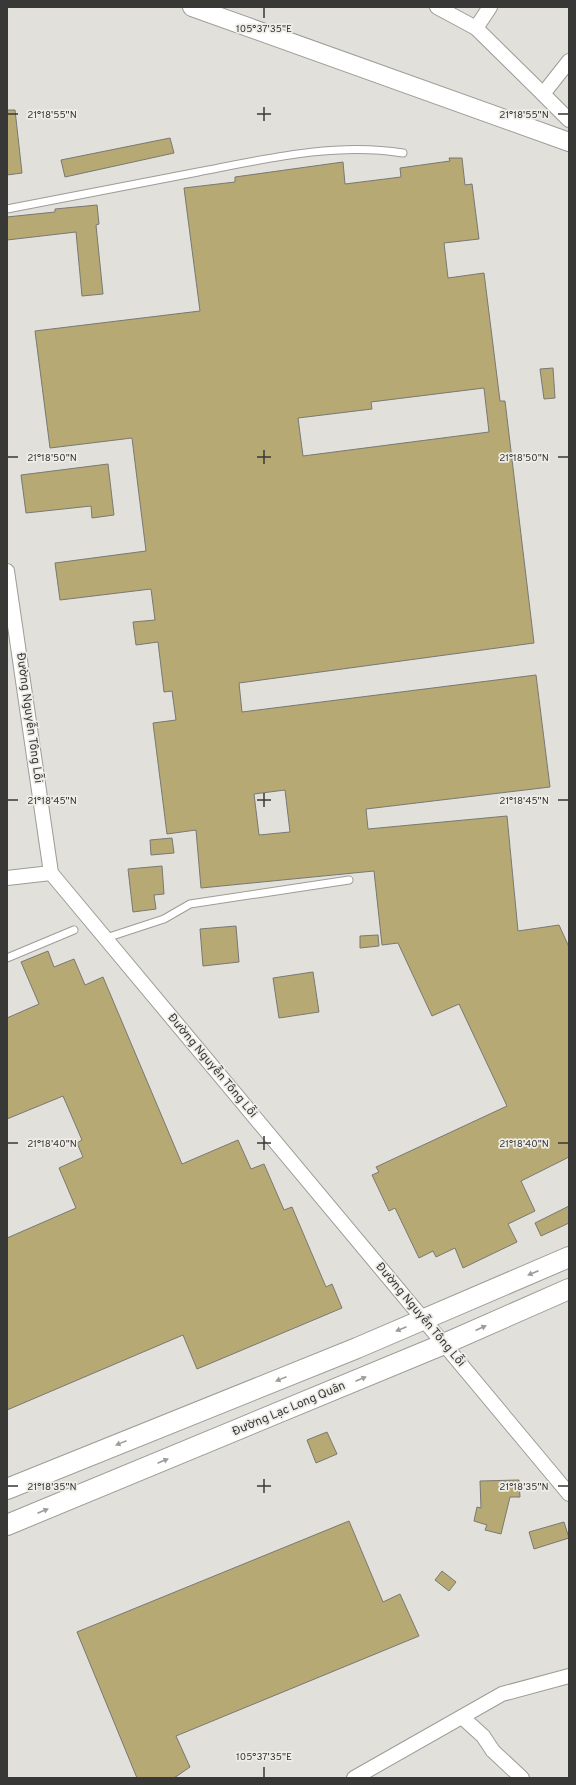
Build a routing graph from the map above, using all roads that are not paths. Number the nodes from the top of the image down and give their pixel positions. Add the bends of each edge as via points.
1 (192, 7) edge
2 (437, 7) edge
3 (490, 7) edge
4 (476, 28) junction
5 (569, 60) edge
6 (543, 94) junction
7 (569, 120) edge
8 (569, 142) edge
9 (403, 153) dead end
10 (7, 208) edge
11 (7, 571) edge
12 (51, 873) junction
13 (7, 878) edge
14 (349, 880) dead end
15 (74, 930) dead end
16 (106, 938) junction
17 (7, 958) edge
18 (569, 1257) edge
19 (569, 1289) edge
20 (424, 1320) junction
21 (444, 1344) junction
22 (7, 1489) edge
23 (569, 1494) edge
24 (7, 1526) edge
25 (569, 1676) edge
26 (462, 1717) junction
27 (354, 1778) edge
28 (522, 1778) edge

1 - 8 street
2 - 4 street
3 - 4 street
4 - 6 street
5 - 6 street
6 - 7 street
9 - 10 lane via 376,149 315,152
11 - 12 street, Đường Nguyễn Tông Lỗi
12 - 13 street
12 - 16 street, Đường Nguyễn Tông Lỗi
14 - 16 lane via 190,904 164,919
15 - 17 lane
16 - 20 street, Đường Nguyễn Tông Lỗi
18 -> 20 main road
21 -> 19 main road, Đường Lạc Long Quân
20 - 21 street, Đường Nguyễn Tông Lỗi
20 -> 22 main road
21 - 23 street, Đường Nguyễn Tông Lỗi
24 -> 21 main road, Đường Lạc Long Quân
25 - 26 street via 502,1694
26 - 27 street
26 - 28 street

